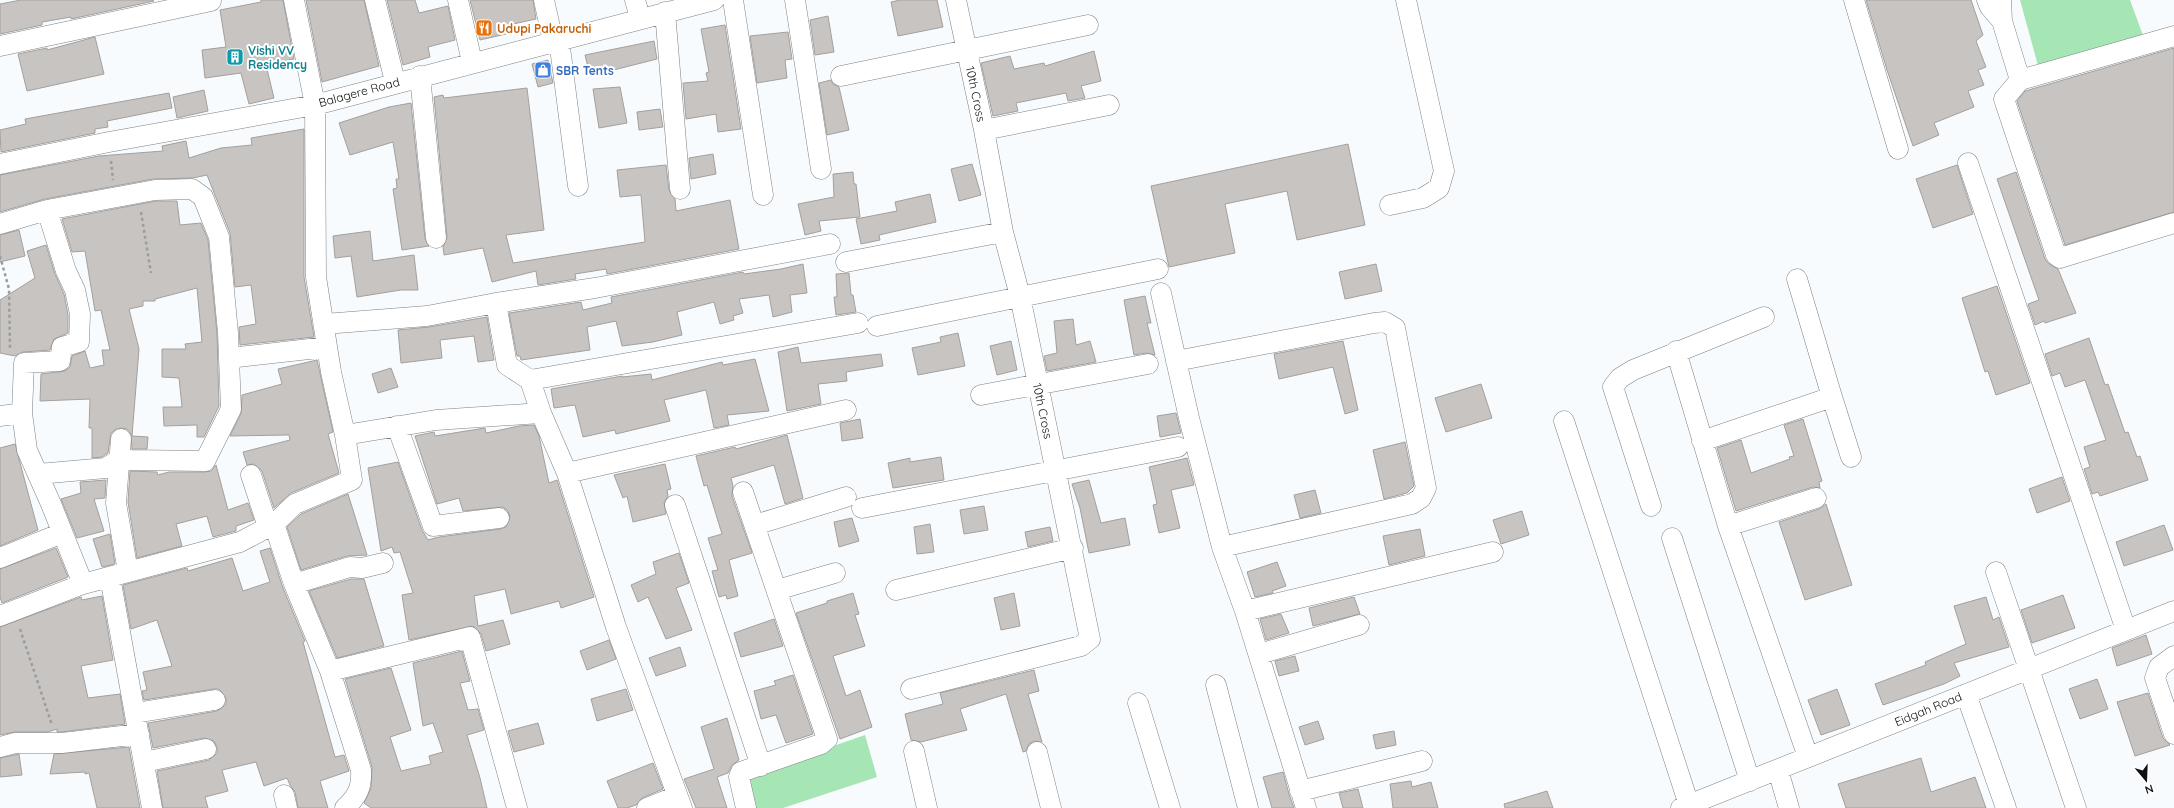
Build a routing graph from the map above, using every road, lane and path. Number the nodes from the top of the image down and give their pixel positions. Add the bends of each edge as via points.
1 (294, 0) edge
2 (375, 0) edge
3 (458, 0) edge
4 (544, 0) edge
5 (714, 0) edge
6 (733, 0) edge
7 (795, 0) edge
8 (956, 0) edge
9 (1406, 0) edge
10 (1854, 0) edge
11 (1987, 0) edge
12 (2001, 0) edge
13 (211, 1) edge
14 (638, 9) edge
15 (665, 12) junction
16 (2002, 21) junction
17 (1088, 25) dead end
18 (2174, 36) edge
19 (556, 41) junction
20 (0, 46) edge
21 (967, 49) junction
22 (472, 62) junction
23 (420, 76) junction
24 (841, 76) dead end
25 (2020, 80) junction
26 (395, 82) junction
27 (315, 105) junction
28 (1109, 106) dead end
29 (984, 130) junction
30 (109, 142) junction
31 (1898, 149) dead end
32 (1968, 163) dead end
33 (0, 164) edge
34 (821, 169) dead end
35 (578, 186) dead end
36 (680, 189) dead end
37 (138, 194) junction
38 (764, 195) dead end
39 (114, 198) junction
40 (1390, 205) dead end
41 (47, 210) junction
42 (0, 224) edge
43 (2174, 224) edge
44 (1003, 232) junction
45 (436, 238) dead end
46 (830, 244) dead end
47 (0, 256) edge
48 (846, 262) dead end
49 (1158, 269) dead end
50 (152, 273) dead end
51 (1797, 279) dead end
52 (1161, 293) dead end
53 (1020, 296) junction
54 (496, 303) junction
55 (1764, 317) dead end
56 (324, 324) junction
57 (327, 347) junction
58 (1676, 351) junction
59 (229, 358) junction
60 (1176, 361) junction
61 (24, 363) junction
62 (1148, 364) dead end
63 (530, 380) junction
64 (1038, 384) junction
65 (981, 395) dead end
66 (1832, 397) junction
67 (846, 410) dead end
68 (22, 413) junction
69 (541, 413) junction
70 (0, 416) edge
71 (1564, 421) dead end
72 (397, 426) junction
73 (345, 435) junction
74 (122, 439) dead end
75 (1702, 441) junction
76 (1178, 447) dead end
77 (1851, 457) dead end
78 (120, 459) junction
79 (1056, 472) junction
80 (567, 473) junction
81 (38, 474) junction
82 (251, 475) dead end
83 (743, 492) dead end
84 (846, 496) dead end
85 (1816, 498) dead end
86 (676, 505) dead end
87 (1651, 506) dead end
88 (862, 508) dead end
89 (499, 518) dead end
90 (271, 525) junction
91 (755, 525) junction
92 (1728, 526) junction
93 (62, 533) junction
94 (1672, 538) dead end
95 (1222, 547) junction
96 (1072, 548) junction
97 (1492, 552) dead end
98 (0, 558) edge
99 (383, 563) dead end
100 (1996, 572) dead end
101 (835, 573) dead end
102 (119, 574) junction
103 (83, 584) junction
104 (294, 584) junction
105 (777, 590) junction
106 (896, 590) dead end
107 (1245, 611) junction
108 (2174, 612) edge
109 (4, 614) edge
110 (1359, 625) dead end
111 (2126, 630) junction
112 (1259, 654) junction
113 (2174, 656) edge
114 (2029, 669) junction
115 (330, 671) junction
116 (1216, 686) dead end
117 (911, 689) dead end
118 (1966, 694) junction
119 (216, 700) dead end
120 (1138, 703) dead end
121 (135, 713) junction
122 (139, 734) junction
123 (2174, 734) edge
124 (55, 743) junction
125 (0, 747) edge
126 (206, 749) dead end
127 (914, 751) dead end
128 (1036, 752) dead end
129 (1808, 757) junction
130 (144, 762) junction
131 (1422, 762) dead end
132 (761, 766) junction
133 (1778, 770) junction
134 (1750, 781) junction
135 (1303, 799) edge
136 (680, 802) edge
137 (1685, 807) edge
138 (152, 808) edge
139 (345, 808) edge
140 (517, 808) edge
141 (647, 808) edge
142 (746, 808) edge
143 (927, 808) edge
144 (1051, 808) edge
145 (1170, 808) edge
146 (1248, 808) edge
147 (1789, 808) edge
148 (2006, 808) edge
149 (2076, 808) edge

1 - 27 street
2 - 26 street
3 - 22 street
4 - 19 street
5 - 15 street, Balagere Road
6 - 38 street
7 - 34 street
8 - 21 street, 10th Cross
9 - 40 street via 1444,172 1439,188 1423,198
10 - 31 street
11 - 16 street via 1990,8
12 - 16 street
13 - 20 street
14 - 15 street, Balagere Road
14 - 19 street, Balagere Road
15 - 36 street
16 - 25 street
17 - 21 street
18 - 25 street
19 - 22 street, Balagere Road
19 - 35 street
21 - 24 street
21 - 29 street, 10th Cross
22 - 23 street, Balagere Road
23 - 26 street, Balagere Road
23 - 45 street
25 - 43 street via 2004,99 2056,255 2060,258
26 - 27 street, Balagere Road
27 - 30 street, Balagere Road
27 - 56 street via 316,277
28 - 29 street
29 - 44 street, 10th Cross
30 - 33 street, Balagere Road
30 - 39 path
32 - 111 street
37 - 39 street
37 - 50 path
37 - 59 street via 155,190 192,189 203,198 219,237
39 - 41 street
41 - 42 street
41 - 61 street via 66,271 75,290 80,314 79,342 62,347 60,361
44 - 48 street
44 - 53 street, 10th Cross
46 - 54 street via 595,288
47 - 61 path via 9,289 10,360
49 - 53 street
51 - 66 street
52 - 60 street
53 - 63 street
53 - 64 street, 10th Cross
54 - 56 street via 426,316
54 - 63 street via 507,364
55 - 58 street
56 - 57 street
57 - 59 street
57 - 73 street
58 - 75 street
58 - 87 street via 1633,370 1620,378 1613,387
59 - 78 street via 231,409 205,461
60 - 95 street
60 - 95 street via 1374,323 1385,322 1395,328 1426,488 1421,498 1412,504
61 - 68 street
62 - 64 street
63 - 69 street
64 - 65 street
64 - 79 street, 10th Cross
66 - 75 street
66 - 77 street
67 - 80 street
68 - 70 street
68 - 81 street via 28,450
69 - 72 street via 436,420
69 - 80 street
71 - 137 street
72 - 73 street
72 - 89 street via 433,526
73 - 90 street via 352,480 295,504
74 - 78 street
75 - 92 street
76 - 79 street
78 - 81 street via 106,468
78 - 102 street via 116,503
79 - 88 street
79 - 96 street, 10th Cross
80 - 136 street via 616,628
81 - 93 street
82 - 90 street
83 - 91 street
84 - 91 street
85 - 92 street
86 - 132 street
90 - 102 street via 240,542
90 - 104 street
91 - 105 street
92 - 129 street
93 - 98 street
93 - 103 street
94 - 134 street
95 - 107 street
96 - 106 street
96 - 117 street, 10th Cross via 1090,639 1081,646
97 - 107 street
99 - 104 street via 362,568 350,567
100 - 114 street
101 - 105 street
102 - 103 street
102 - 121 street
103 - 109 street
104 - 115 street
105 - 132 street via 827,739 821,744
107 - 112 street
108 - 111 street, Eidgah Road
109 - 124 path via 53,731
110 - 112 street
111 - 114 street, Eidgah Road
112 - 135 street
113 - 123 street via 2159,667 2154,678
114 - 118 street, Eidgah Road
114 - 149 street
115 - 139 street via 361,770 362,783 357,797
115 - 140 street via 470,637
116 - 146 street
118 - 129 street, Eidgah Road
118 - 148 street
119 - 121 street
120 - 145 street
121 - 122 street
122 - 124 street
122 - 130 street
124 - 125 street via 15,743
126 - 130 street
127 - 143 street
128 - 144 street
129 - 133 street, Eidgah Road
130 - 138 street
131 - 135 street
132 - 142 street via 741,772 739,777
133 - 134 street, Eidgah Road
133 - 147 street
134 - 137 street, Eidgah Road
136 - 141 street

